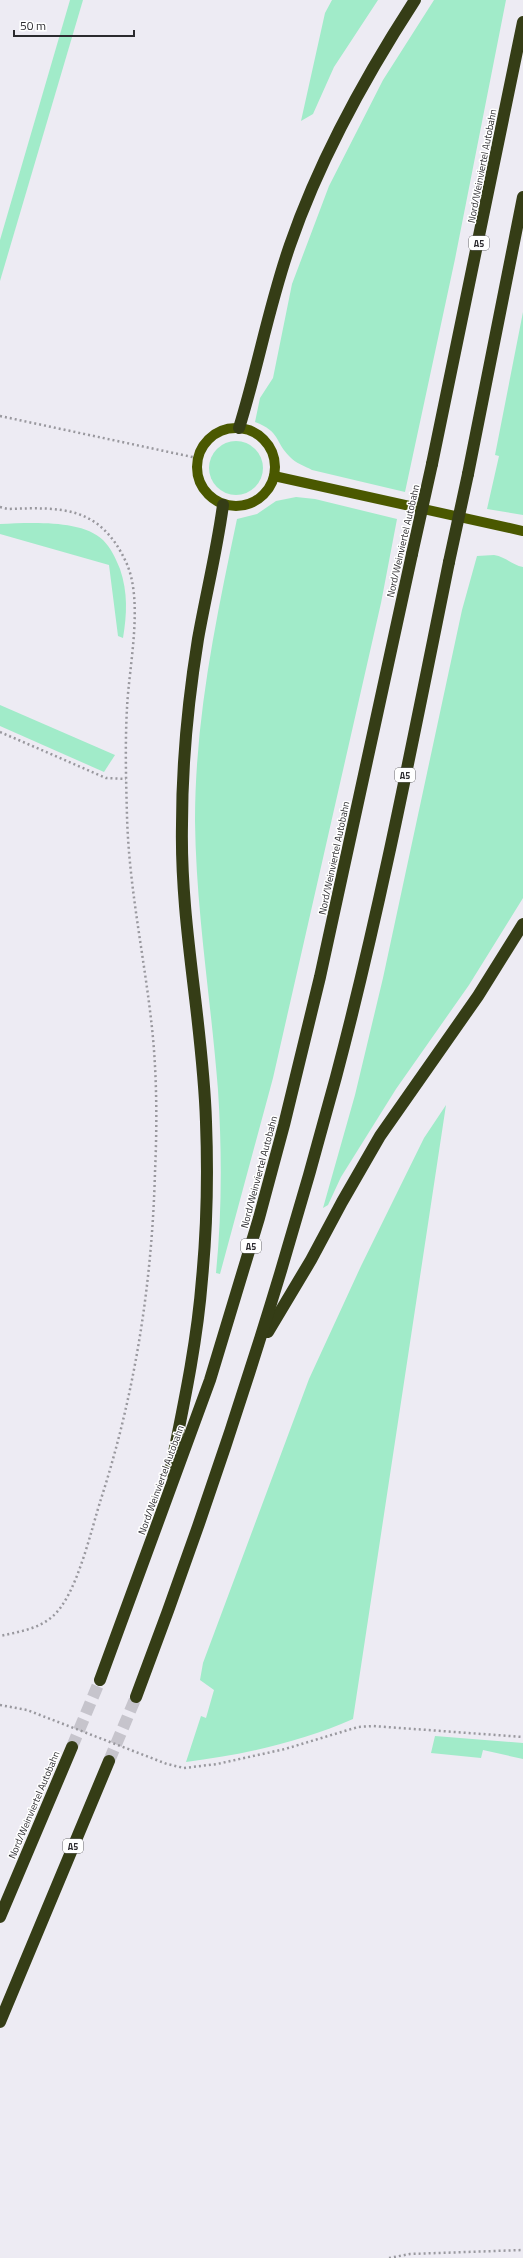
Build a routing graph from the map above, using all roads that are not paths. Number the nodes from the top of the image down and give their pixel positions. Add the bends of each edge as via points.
1 (415, 0) edge
2 (523, 22) edge
3 (523, 197) edge
4 (239, 428) junction
5 (274, 476) junction
6 (223, 504) junction
7 (523, 531) edge
8 (523, 924) edge
9 (259, 1347) junction
10 (163, 1508) junction
11 (100, 1680) tunnel mouth
12 (136, 1697) tunnel mouth
13 (72, 1747) tunnel mouth
14 (108, 1762) tunnel mouth
15 (0, 1916) edge
16 (0, 2022) edge

1 - 4 highway via 360,90 306,205 276,287
2 - 10 highway, Nord/Weinviertel Autobahn / A5, bridge via 432,464 320,977 259,1218 212,1372
3 - 9 highway, A5, bridge via 468,474 358,986 336,1076
4 - 5 main road via 258,434 265,441 274,458
4 - 6 main road via 217,432 208,439 197,458 196,470 202,486 213,500
5 - 6 main road via 267,492 258,500 235,507
5 - 7 main road
6 - 10 highway via 219,539 192,679 182,792 184,903 206,1122 202,1281 188,1378
8 - 9 highway via 478,996 380,1136
9 - 12 highway, A5 via 173,1600
10 - 11 highway, Nord/Weinviertel Autobahn / A5
13 - 15 highway, Nord/Weinviertel Autobahn
14 - 16 highway, A5

